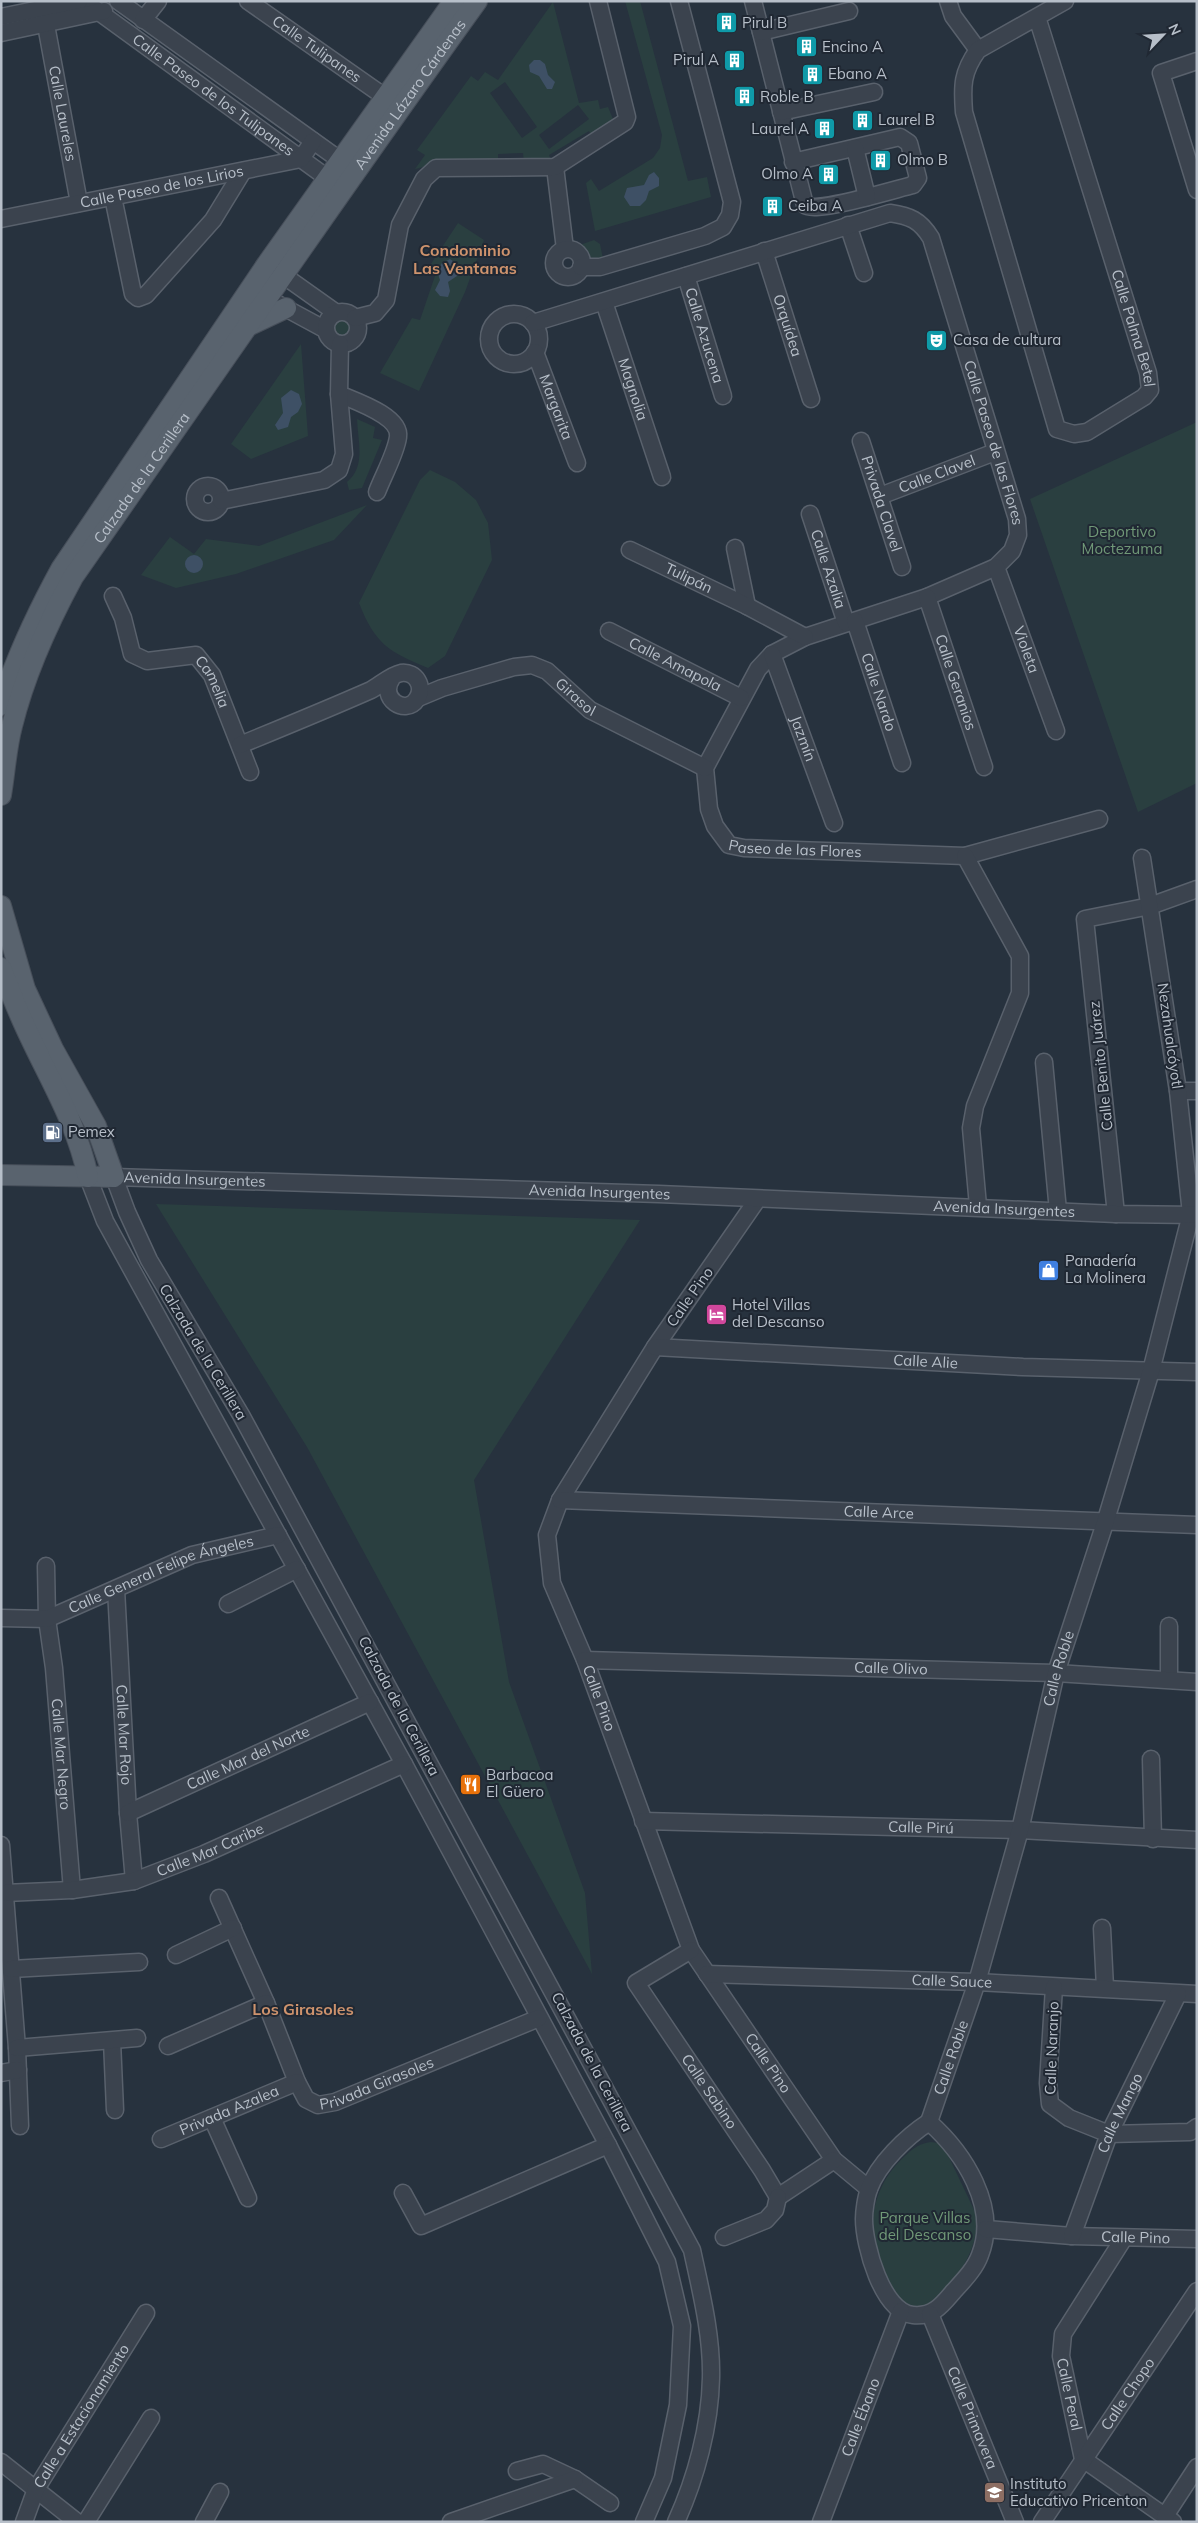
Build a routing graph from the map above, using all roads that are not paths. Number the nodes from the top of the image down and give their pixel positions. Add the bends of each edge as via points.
1 (80, 1) edge
2 (84, 1) edge
3 (158, 1) edge
4 (248, 1) edge
5 (454, 1) edge
6 (477, 1) edge
7 (598, 1) edge
8 (679, 1) edge
9 (753, 1) edge
10 (948, 1) edge
11 (1065, 1) edge
12 (121, 3) edge
13 (849, 11) dead end
14 (99, 12) junction
15 (1, 17) edge
16 (1037, 17) junction
17 (143, 20) junction
18 (46, 24) junction
19 (761, 32) junction
20 (1, 33) edge
21 (978, 50) junction
22 (1197, 61) edge
23 (874, 92) dead end
24 (385, 97) junction
25 (781, 112) junction
26 (313, 141) junction
27 (855, 148) junction
28 (301, 159) junction
29 (793, 162) junction
30 (1193, 164) edge
31 (347, 165) junction
32 (554, 167) junction
33 (243, 171) junction
34 (335, 183) junction
35 (1197, 190) edge
36 (113, 197) junction
37 (866, 197) junction
38 (79, 203) junction
39 (1, 219) edge
40 (848, 225) junction
41 (566, 249) junction
42 (764, 251) junction
43 (267, 264) junction
44 (581, 267) junction
45 (864, 274) dead end
46 (283, 276) junction
47 (686, 276) junction
48 (250, 288) junction
49 (268, 298) junction
50 (604, 302) junction
51 (286, 308) junction
52 (335, 312) junction
53 (355, 318) junction
54 (533, 323) junction
55 (249, 326) junction
56 (326, 330) junction
57 (340, 344) junction
58 (535, 352) junction
59 (339, 394) junction
60 (723, 396) dead end
61 (811, 399) dead end
62 (861, 441) dead end
63 (995, 452) junction
64 (576, 463) dead end
65 (662, 477) dead end
66 (377, 492) dead end
67 (880, 496) junction
68 (221, 501) dead end
69 (810, 514) dead end
70 (735, 548) dead end
71 (630, 550) dead end
72 (902, 567) dead end
73 (996, 567) junction
74 (114, 596) dead end
75 (927, 597) junction
76 (748, 606) junction
77 (851, 622) junction
78 (609, 631) dead end
79 (805, 637) junction
80 (772, 654) junction
81 (390, 686) junction
82 (418, 690) junction
83 (741, 698) junction
84 (1, 705) edge
85 (6, 727) edge
86 (1056, 731) dead end
87 (240, 745) junction
88 (902, 763) dead end
89 (705, 768) junction
90 (984, 768) dead end
91 (250, 772) dead end
92 (1, 795) edge
93 (1099, 820) dead end
94 (834, 822) dead end
95 (965, 856) junction
96 (1142, 858) dead end
97 (1197, 889) edge
98 (1, 906) edge
99 (1150, 906) junction
100 (1, 968) edge
101 (1044, 1062) dead end
102 (1178, 1091) junction
103 (1197, 1091) edge
104 (1, 1175) edge
105 (88, 1177) junction
106 (114, 1177) junction
107 (757, 1200) junction
108 (978, 1206) junction
109 (1058, 1211) junction
110 (1116, 1214) junction
111 (1194, 1214) edge
112 (655, 1347) junction
113 (1151, 1370) junction
114 (1197, 1372) edge
115 (560, 1500) junction
116 (1105, 1523) junction
117 (1197, 1525) edge
118 (278, 1535) junction
119 (46, 1566) dead end
120 (297, 1569) junction
121 (116, 1589) junction
122 (228, 1604) dead end
123 (1, 1618) edge
124 (47, 1619) junction
125 (1169, 1626) dead end
126 (585, 1660) junction
127 (1056, 1673) junction
128 (1170, 1679) junction
129 (1197, 1682) edge
130 (370, 1702) junction
131 (1151, 1759) dead end
132 (404, 1764) junction
133 (128, 1813) junction
134 (643, 1821) junction
135 (1020, 1830) junction
136 (1153, 1839) junction
137 (1197, 1840) edge
138 (1, 1845) edge
139 (134, 1880) junction
140 (72, 1890) junction
141 (5, 1893) junction
142 (219, 1898) dead end
143 (233, 1928) junction
144 (1102, 1928) dead end
145 (691, 1950) junction
146 (176, 1955) dead end
147 (139, 1962) dead end
148 (11, 1969) junction
149 (707, 1974) junction
150 (977, 1982) junction
151 (1054, 1987) junction
152 (1105, 1988) junction
153 (1178, 1994) junction
154 (1197, 1994) edge
155 (266, 2003) junction
156 (539, 2018) junction
157 (137, 2038) dead end
158 (112, 2041) junction
159 (168, 2046) dead end
160 (17, 2048) junction
161 (18, 2070) junction
162 (1, 2072) edge
163 (297, 2082) junction
164 (115, 2110) dead end
165 (212, 2118) junction
166 (928, 2122) junction
167 (20, 2126) dead end
168 (1197, 2127) edge
169 (1109, 2134) junction
170 (161, 2139) dead end
171 (608, 2145) junction
172 (834, 2160) junction
173 (869, 2189) junction
174 (403, 2192) dead end
175 (778, 2197) junction
176 (248, 2198) dead end
177 (986, 2228) junction
178 (1072, 2236) junction
179 (724, 2237) dead end
180 (1124, 2238) junction
181 (1197, 2239) edge
182 (1197, 2291) edge
183 (901, 2312) junction
184 (146, 2314) dead end
185 (930, 2314) junction
186 (151, 2418) dead end
187 (1083, 2458) junction
188 (1, 2462) edge
189 (1197, 2467) edge
190 (518, 2470) dead end
191 (575, 2479) junction
192 (36, 2489) junction
193 (220, 2492) dead end
194 (610, 2503) dead end
195 (1169, 2519) edge
196 (455, 2521) edge
197 (24, 2522) edge
198 (77, 2522) edge
199 (86, 2522) edge
200 (204, 2522) edge
201 (644, 2522) edge
202 (676, 2522) edge
203 (821, 2522) edge
204 (1015, 2522) edge
205 (1042, 2522) edge

1 - 15 street
2 - 14 street, Calle Paseo de los Tulipanes
3 - 17 street
4 - 24 street, Calle Tulipanes
5 - 24 main road, Avenida Lázaro Cárdenas
6 - 31 main road, Avenida Lázaro Cárdenas
7 - 32 street via 627,117 621,127
8 - 44 street via 732,202 730,215 723,227 705,236 600,267
9 - 19 street
10 - 21 street via 953,16
11 - 16 street
12 - 14 street
12 - 17 street, Calle Paseo de los Tulipanes
13 - 19 street
14 - 18 street
14 - 28 street, Calle Paseo de los Tulipanes
16 - 21 street
16 - 21 street, Calle Palma Betel via 1148,373 1150,390 1144,397 1086,432 1074,434 1057,429 964,112 962,85 970,61
17 - 26 street, Calle Paseo de los Tulipanes
18 - 20 street
18 - 38 street, Calle Laureles
19 - 25 street
22 - 30 street via 1161,73
23 - 25 street
24 - 31 main road, Avenida Lázaro Cárdenas
25 - 29 street
26 - 28 street
26 - 31 street, Calle Paseo de los Tulipanes
27 - 29 street
27 - 37 street
27 - 37 street via 900,137 905,139 917,173 917,181 913,185
28 - 33 street, Calle Paseo de los Lirios
28 - 34 street, Calle Paseo de los Tulipanes
29 - 37 street via 807,208
30 - 35 street
31 - 34 main road, Avenida Lázaro Cárdenas
32 - 41 street
32 - 53 street via 436,168 424,179 400,225 386,300 375,313
33 - 36 street, Calle Paseo de los Lirios
33 - 36 street via 213,220 146,295 138,298 133,294
34 - 43 main road, Calzada de la Cerillera
34 - 46 main road, Calzada de la Cerillera
36 - 38 street, Calle Paseo de los Lirios
38 - 39 street, Calle Paseo de los Lirios
40 - 42 street, Calle Paseo de las Flores
40 - 45 street
40 - 63 street, Calle Paseo de las Flores via 890,213 910,216 923,225 930,238
41 - 44 street via 578,253
41 - 44 street via 556,257 556,270 563,276 572,276
42 - 47 street, Calle Paseo de las Flores
42 - 61 street, Orquídea
43 - 46 street
43 - 48 main road, Calzada de la Cerillera
46 - 49 main road, Calzada de la Cerillera
46 - 52 street
47 - 50 street, Calle Paseo de las Flores
47 - 60 street, Calle Azucena
48 - 49 street
48 - 84 main road, Calzada de la Cerillera via 60,570 34,618
49 - 51 street
49 - 55 main road, Calzada de la Cerillera
50 - 54 street, Calle Paseo de las Flores
50 - 65 street, Magnolia
51 - 55 main road
51 - 56 street
52 - 53 street via 346,312
52 - 56 street via 329,317
53 - 57 street via 358,328 354,338
54 - 58 street, Margarita via 539,337
54 - 58 street, Margarita via 526,317 510,314 495,323 489,338 494,354 507,363 523,362
55 - 85 main road, Calzada de la Cerillera via 73,577 46,626
56 - 57 street via 331,340
57 - 59 street
58 - 64 street, Margarita
59 - 66 street via 390,418 397,426 399,437
59 - 68 street via 344,454 339,470 324,480
62 - 67 street, Privada Clavel
63 - 67 street, Calle Clavel
63 - 73 street, Calle Paseo de las Flores via 1017,519 1018,535 1012,551
67 - 72 street, Privada Clavel
69 - 77 street, Calle Azalia
70 - 76 street
71 - 76 street, Tulipán
73 - 75 street, Calle Paseo de las Flores
73 - 86 street, Violeta
74 - 87 street, Camelia via 124,618 132,654 147,661 196,655 212,675
75 - 77 street, Calle Paseo de las Flores
75 - 90 street, Calle Geranios
76 - 79 street, Tulipán
77 - 79 street, Calle Paseo de las Flores
77 - 88 street, Calle Nardo
78 - 83 street, Calle Amapola
79 - 80 street
80 - 83 street via 758,669
80 - 94 street, Jazmín
81 - 82 street via 402,673 407,673
81 - 82 street via 391,699 399,705 410,705
81 - 87 street via 372,689
82 - 89 street, Girasol via 442,688 514,667 532,665 547,671 590,710
83 - 89 street
85 - 92 main road, Calzada de la Cerillera
87 - 91 street, Camelia
89 - 95 street, Paseo de las Flores via 709,809 715,826 729,845
93 - 95 street
95 - 108 street via 1020,956 1022,973 1020,993 975,1106 972,1128
96 - 99 street, Nezahualcóyotl
97 - 99 street
98 - 106 main road, Calzada de la Cerillera via 25,989 53,1049 96,1126
99 - 102 street, Nezahualcóyotl
99 - 110 street, Calle Benito Juárez via 1085,919
100 - 105 main road, Calzada de la Cerillera via 20,1015 65,1106 83,1152
101 - 109 street
102 - 103 street
102 - 111 street, Nezahualcóyotl
104 - 105 main road, Avenida Insurgentes
105 - 106 main road, Avenida Insurgentes
105 - 118 street, Calzada de la Cerillera via 105,1221
106 - 107 street, Avenida Insurgentes
106 - 202 street, Calzada de la Cerillera via 149,1260 241,1415 692,2250 706,2320 711,2378 708,2417 686,2499
107 - 108 street, Avenida Insurgentes
107 - 112 street, Calle Pino
108 - 109 street, Avenida Insurgentes
109 - 110 street, Avenida Insurgentes
110 - 111 street, Avenida Insurgentes
111 - 113 street, Calle Roble
112 - 113 street, Calle Alie via 1023,1367
112 - 115 street, Calle Pino
113 - 114 street, Calle Alie
113 - 116 street, Calle Roble
115 - 116 street, Calle Arce
115 - 126 street, Calle Pino via 547,1535 552,1584
116 - 117 street, Calle Arce
116 - 127 street, Calle Roble
118 - 120 street, Calzada de la Cerillera
118 - 121 street, Calle General Felipe Ángeles via 192,1555
119 - 124 street, Calle Mar Negro
120 - 122 street
120 - 130 street, Calzada de la Cerillera
121 - 124 street, Calle General Felipe Ángeles
121 - 133 street, Calle Mar Rojo
123 - 124 street
124 - 140 street, Calle Mar Negro
125 - 128 street
126 - 127 street, Calle Olivo
126 - 134 street, Calle Pino
127 - 128 street, Calle Olivo
127 - 135 street, Calle Roble
128 - 129 street, Calle Olivo
130 - 132 street, Calzada de la Cerillera
130 - 133 street, Calle Mar del Norte
131 - 136 street
132 - 139 street, Calle Mar Caribe via 204,1854
132 - 156 street, Calzada de la Cerillera
133 - 139 street, Calle Mar Rojo
134 - 135 street, Calle Pirú
134 - 145 street, Calle Pino
135 - 136 street, Calle Pirú
135 - 150 street, Calle Roble
136 - 137 street, Calle Pirú
138 - 141 street
139 - 140 street, Calle Mar Caribe
140 - 141 street, Calle Mar Caribe
141 - 148 street
142 - 143 street, Privada Girasoles
143 - 146 street
143 - 155 street, Privada Girasoles
144 - 152 street
145 - 149 street, Calle Pino
145 - 175 street, Calle Sabino via 636,1983
147 - 148 street
148 - 160 street
149 - 150 street, Calle Sauce
149 - 172 street, Calle Pino
150 - 151 street, Calle Sauce
150 - 166 street, Calle Roble
151 - 152 street, Calle Sauce
151 - 169 street, Calle Naranjo via 1048,2084 1050,2104 1069,2118
152 - 153 street, Calle Sauce
153 - 154 street, Calle Sauce
153 - 169 street, Calle Mango
155 - 159 street
155 - 163 street, Privada Girasoles
156 - 163 street, Privada Girasoles via 335,2102 318,2105 306,2099
156 - 171 street, Calzada de la Cerillera
157 - 158 street
158 - 160 street
158 - 164 street
160 - 161 street
161 - 162 street
161 - 167 street
163 - 165 street, Privada Azalea
165 - 170 street, Privada Azalea
165 - 176 street
166 - 173 street via 890,2156
166 - 177 street via 946,2137 965,2166 984,2202
168 - 169 street via 1190,2132
169 - 178 street, Calle Mango
171 - 174 street via 421,2226
171 - 201 street, Calzada de la Cerillera via 667,2262 682,2326 678,2404 663,2478
172 - 173 street, Calle Pino
172 - 175 street
173 - 183 street via 864,2219 870,2256 877,2277
175 - 179 street via 775,2210 766,2220
177 - 178 street, Calle Pino
177 - 185 street via 980,2256 969,2273 940,2308
178 - 180 street, Calle Pino
180 - 181 street, Calle Pino
180 - 187 street, Calle Peral via 1063,2334 1062,2356
182 - 187 street, Calle Chopo
183 - 185 street
183 - 203 street, Calle Ébano
184 - 192 street, Calle a Estacionamiento
185 - 204 street, Calle Primavera
186 - 199 street
187 - 195 street
187 - 205 street, Calle Chopo
188 - 192 street
189 - 195 street
190 - 191 street via 544,2464
191 - 194 street
191 - 196 street
192 - 197 street, Calle a Estacionamiento
192 - 198 street
193 - 200 street

